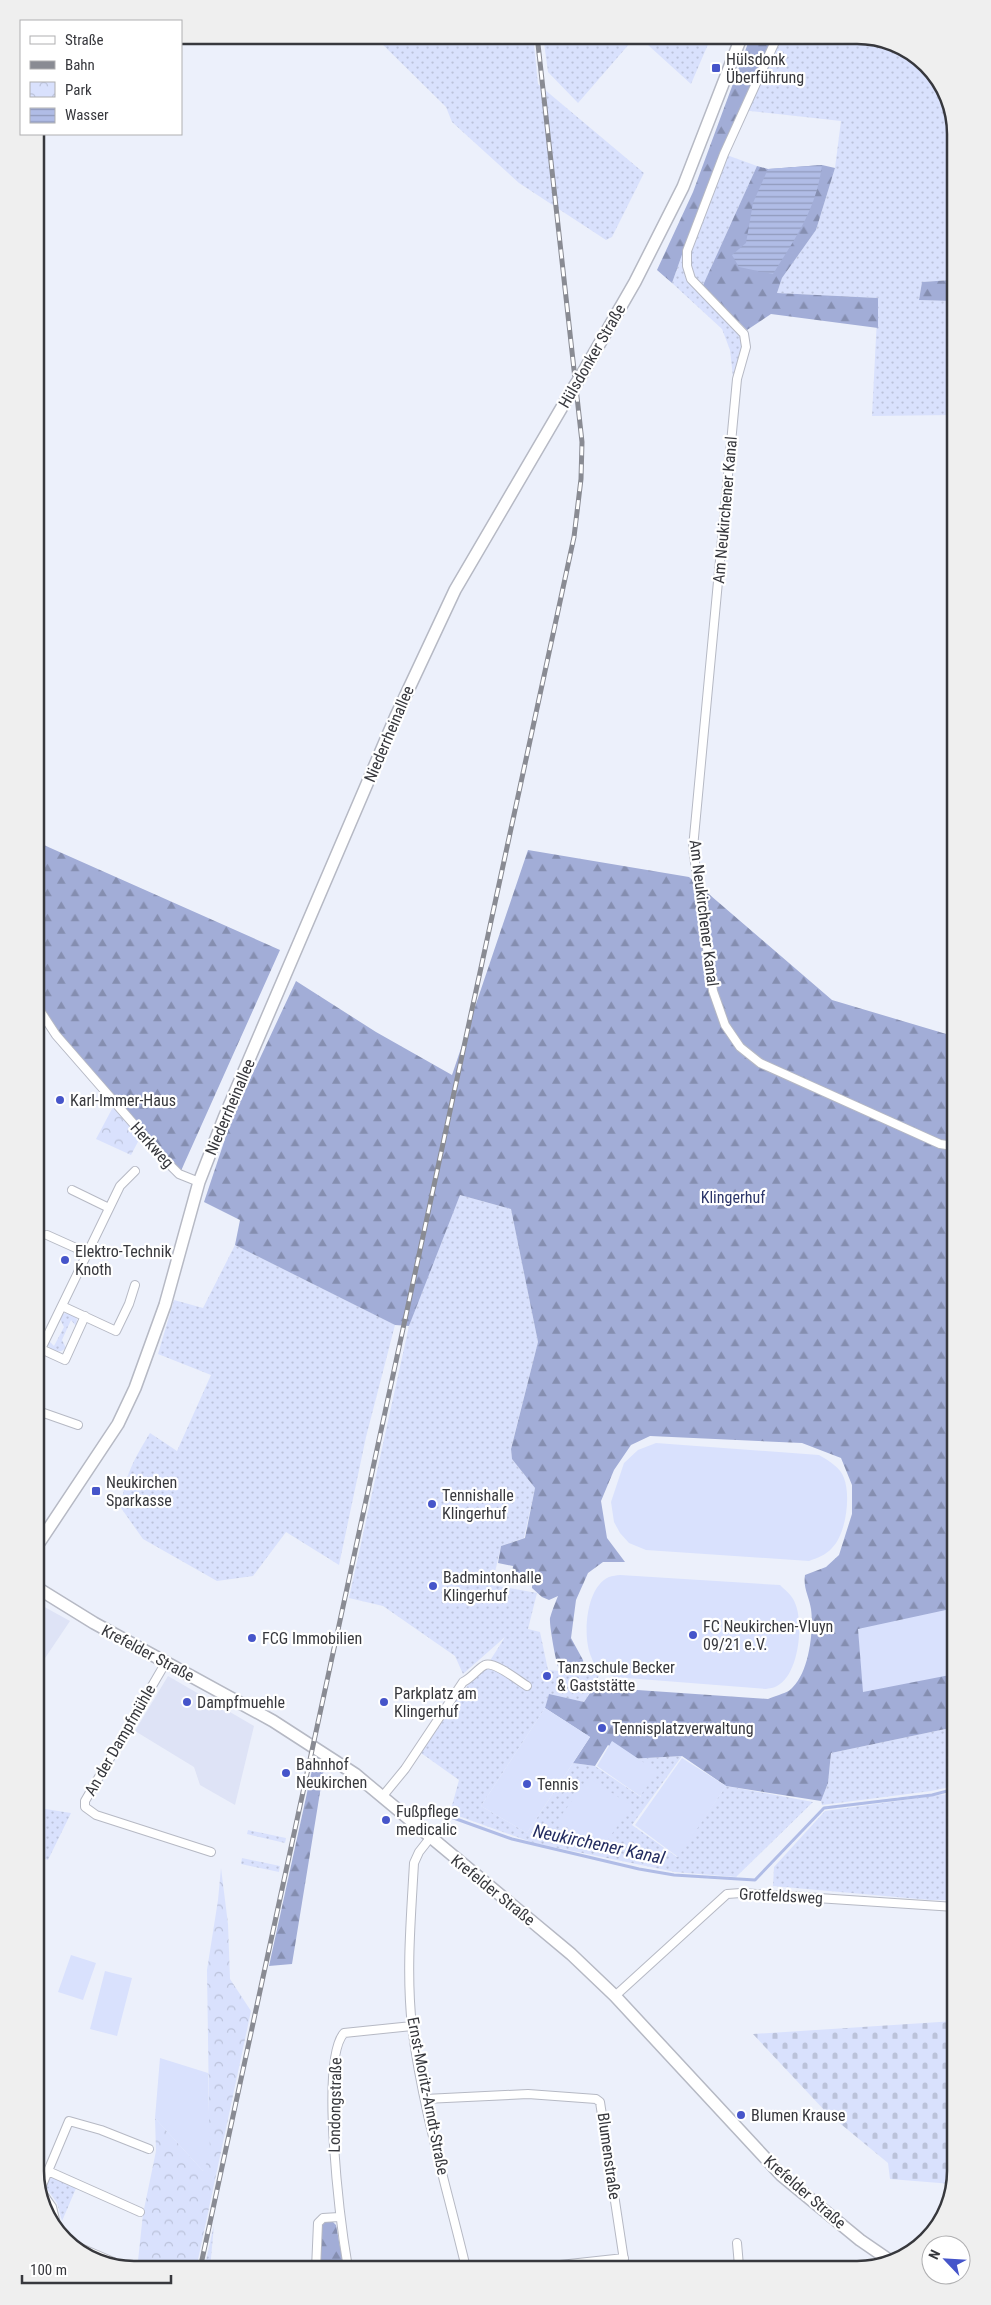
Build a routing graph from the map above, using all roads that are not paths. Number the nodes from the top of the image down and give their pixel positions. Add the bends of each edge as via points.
1 (739, 44) edge
2 (774, 44) edge
3 (420, 665) joint
4 (44, 1016) edge
5 (947, 1145) edge
6 (135, 1171) dead end
7 (199, 1182) junction
8 (72, 1190) dead end
9 (109, 1208) junction
10 (47, 1235) dead end
11 (87, 1253) junction
12 (135, 1285) dead end
13 (62, 1306) junction
14 (86, 1316) junction
15 (44, 1344) edge
16 (44, 1353) edge
17 (44, 1413) edge
18 (78, 1425) dead end
19 (44, 1535) edge
20 (44, 1592) edge
21 (166, 1662) junction
22 (527, 1686) dead end
23 (382, 1797) junction
24 (430, 1838) junction
25 (211, 1852) dead end
26 (947, 1906) edge
27 (614, 1996) junction
28 (412, 2026) junction
29 (426, 2099) junction
30 (149, 2149) dead end
31 (48, 2171) junction
32 (45, 2179) edge
33 (140, 2212) dead end
34 (339, 2217) junction
35 (737, 2243) dead end
36 (884, 2257) edge
37 (316, 2261) edge
38 (347, 2261) edge
39 (464, 2261) edge
40 (624, 2261) edge
41 (739, 2261) edge

1 - 3 main road, Hülsdonker Straße, bridge via 683,187 635,282 455,590
2 - 5 street, Am Neukirchener Kanal via 724,154 687,251 691,279 747,341 737,379 693,848 713,991 725,1026 740,1047 760,1063
3 - 7 main road, Niederrheinallee
4 - 7 street, Herkweg via 166,1161 179,1174
6 - 9 street via 120,1186
7 - 19 main road, Niederrheinallee via 165,1305 135,1388 118,1424
8 - 9 street
9 - 11 street
10 - 11 street
11 - 13 street
12 - 14 street via 116,1331
13 - 14 street
13 - 15 street
14 - 16 street via 65,1360
17 - 18 street
20 - 21 main road, Krefelder Straße
21 - 23 main road, Krefelder Straße via 273,1721 355,1774
21 - 25 street, An der Dampfmühle via 85,1807 96,1815
22 - 23 street via 496,1666 485,1665 464,1682
23 - 24 main road, Krefelder Straße
24 - 27 main road, Krefelder Straße via 571,1954
24 - 28 street, Ernst-Moritz-Arndt-Straße via 414,1863 408,1961
26 - 27 street, Grotfeldsweg via 727,1894
27 - 36 main road, Krefelder Straße via 781,2175
28 - 29 street, Ernst-Moritz-Arndt-Straße
28 - 34 street, Londongstraße via 344,2033 339,2039 334,2078 334,2156
29 - 39 street, Ernst-Moritz-Arndt-Straße
29 - 40 street, Blumenstraße via 528,2094 596,2099 600,2102
30 - 31 street via 69,2121
31 - 32 street
31 - 33 street
34 - 37 street via 324,2218 318,2222
34 - 38 street, Londongstraße
35 - 41 street

